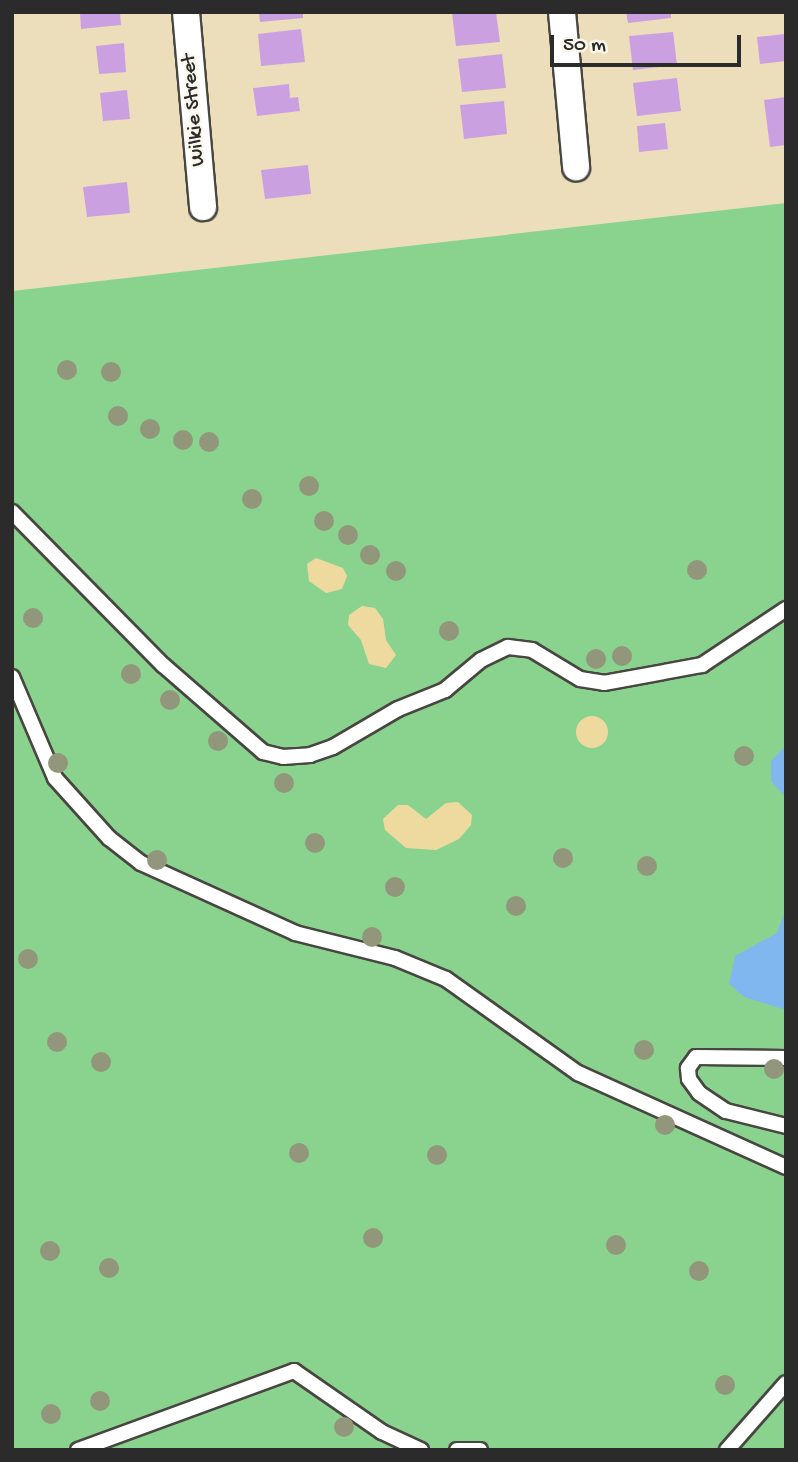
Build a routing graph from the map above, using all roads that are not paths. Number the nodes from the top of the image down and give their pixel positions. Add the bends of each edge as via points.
1 (186, 12) edge
2 (562, 12) edge
3 (576, 167) dead end
4 (203, 207) dead end
5 (12, 512) edge
6 (786, 609) edge
7 (12, 677) edge
8 (786, 1058) edge
9 (786, 1126) edge
10 (786, 1167) edge
11 (786, 1383) edge
12 (78, 1450) edge
13 (421, 1450) edge
14 (457, 1450) edge
15 (480, 1450) edge
16 (727, 1450) edge

1 - 4 street, Wilkie Street
2 - 3 street
5 - 6 lane via 163,665 263,752 283,757 298,758 333,747 398,709 445,690 481,660 508,648 532,650 580,679 604,683 702,665
7 - 10 lane via 55,778 109,838 141,863 295,933 395,958 446,979 578,1073
8 - 9 lane via 696,1057 688,1068 689,1079 699,1093 726,1111
11 - 16 lane
12 - 13 lane via 287,1371 304,1374 382,1433
14 - 15 lane

